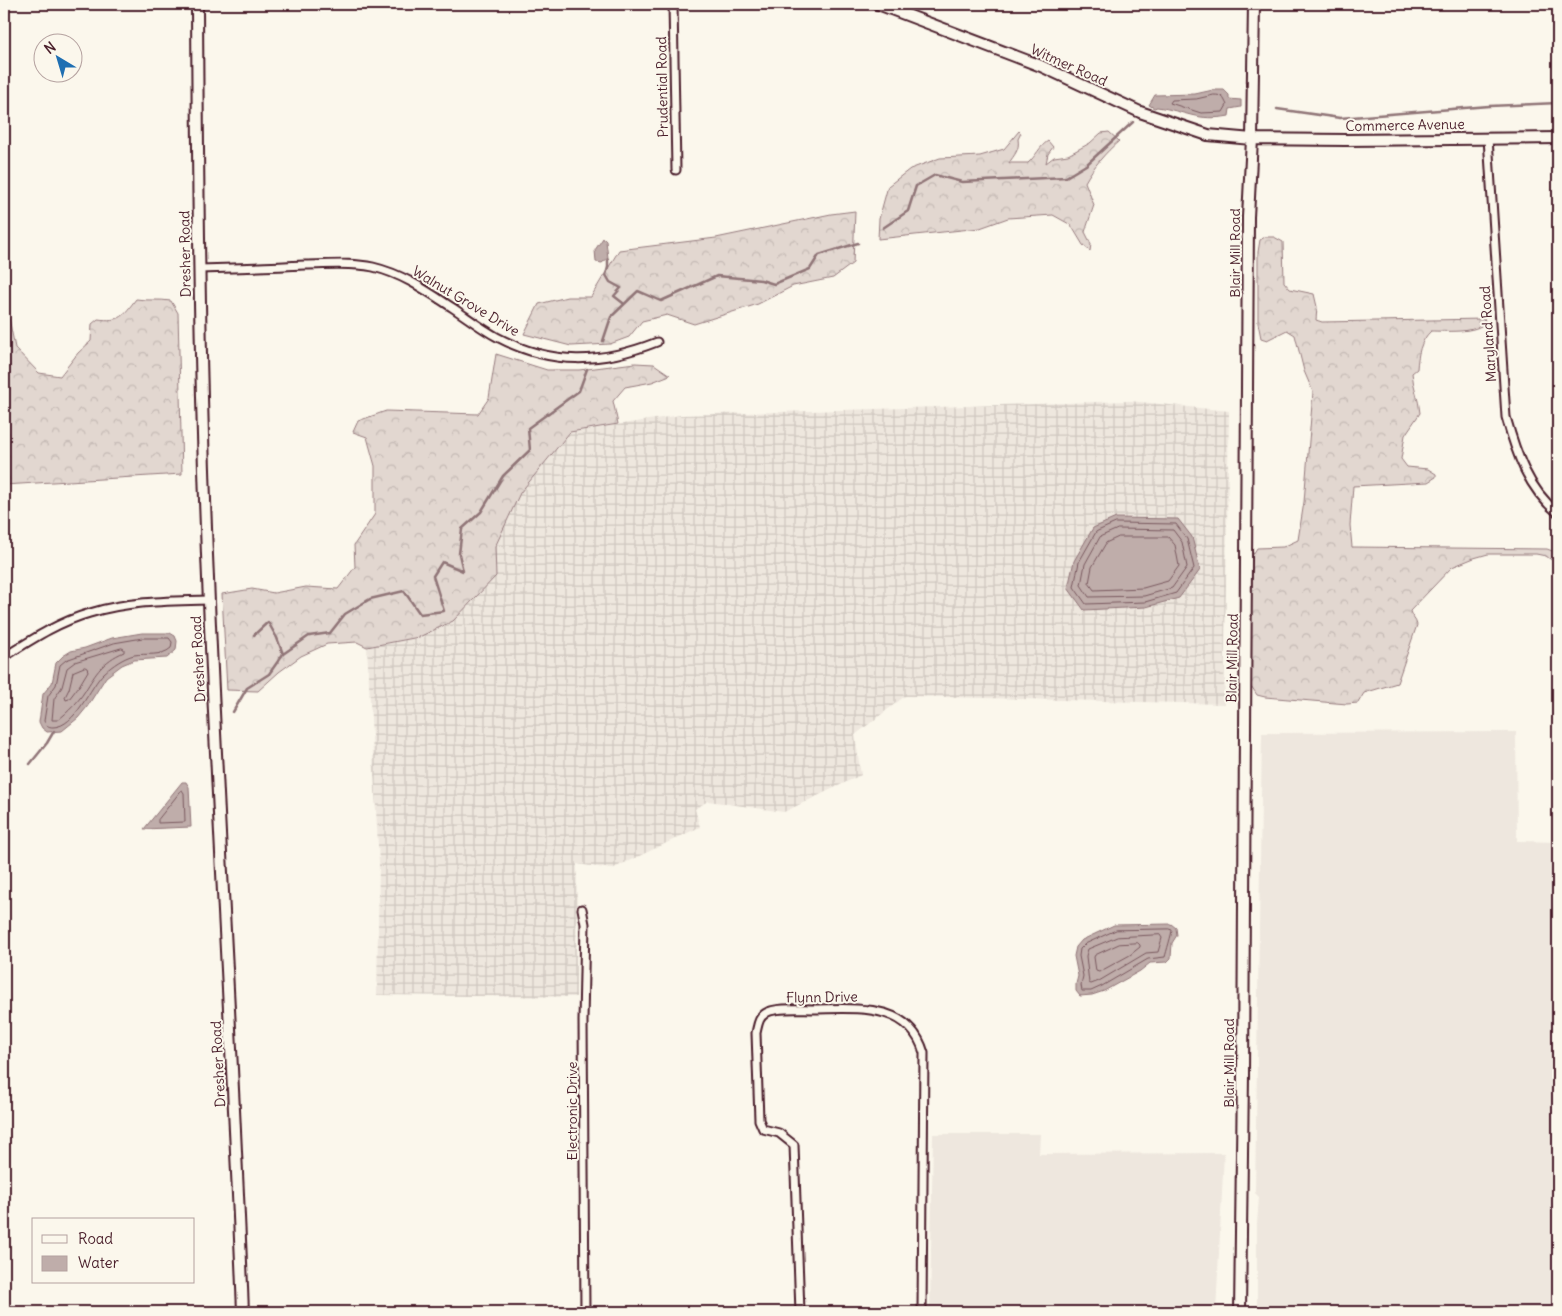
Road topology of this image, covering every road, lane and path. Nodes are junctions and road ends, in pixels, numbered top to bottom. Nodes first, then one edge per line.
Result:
1 (197, 4) edge
2 (673, 4) edge
3 (878, 4) edge
4 (1254, 4) edge
5 (1252, 138) junction
6 (1488, 138) junction
7 (1558, 138) edge
8 (676, 170) dead end
9 (199, 269) junction
10 (658, 342) dead end
11 (1558, 514) edge
12 (209, 600) junction
13 (4, 657) edge
14 (582, 910) dead end
15 (243, 1312) edge
16 (585, 1312) edge
17 (800, 1312) edge
18 (922, 1312) edge
19 (1240, 1312) edge

1 - 9 main road, Dresher Road
2 - 8 street, Prudential Road
3 - 5 main road, Witmer Road
4 - 5 main road, Blair Mill Road
5 - 6 main road, Commerce Avenue
5 - 19 main road, Blair Mill Road
6 - 7 main road, Commerce Avenue
6 - 11 street, Maryland Road
9 - 10 street, Walnut Grove Drive
9 - 12 main road, Dresher Road
12 - 13 street
12 - 15 main road, Dresher Road
14 - 16 street, Electronic Drive
17 - 18 street, Flynn Drive

